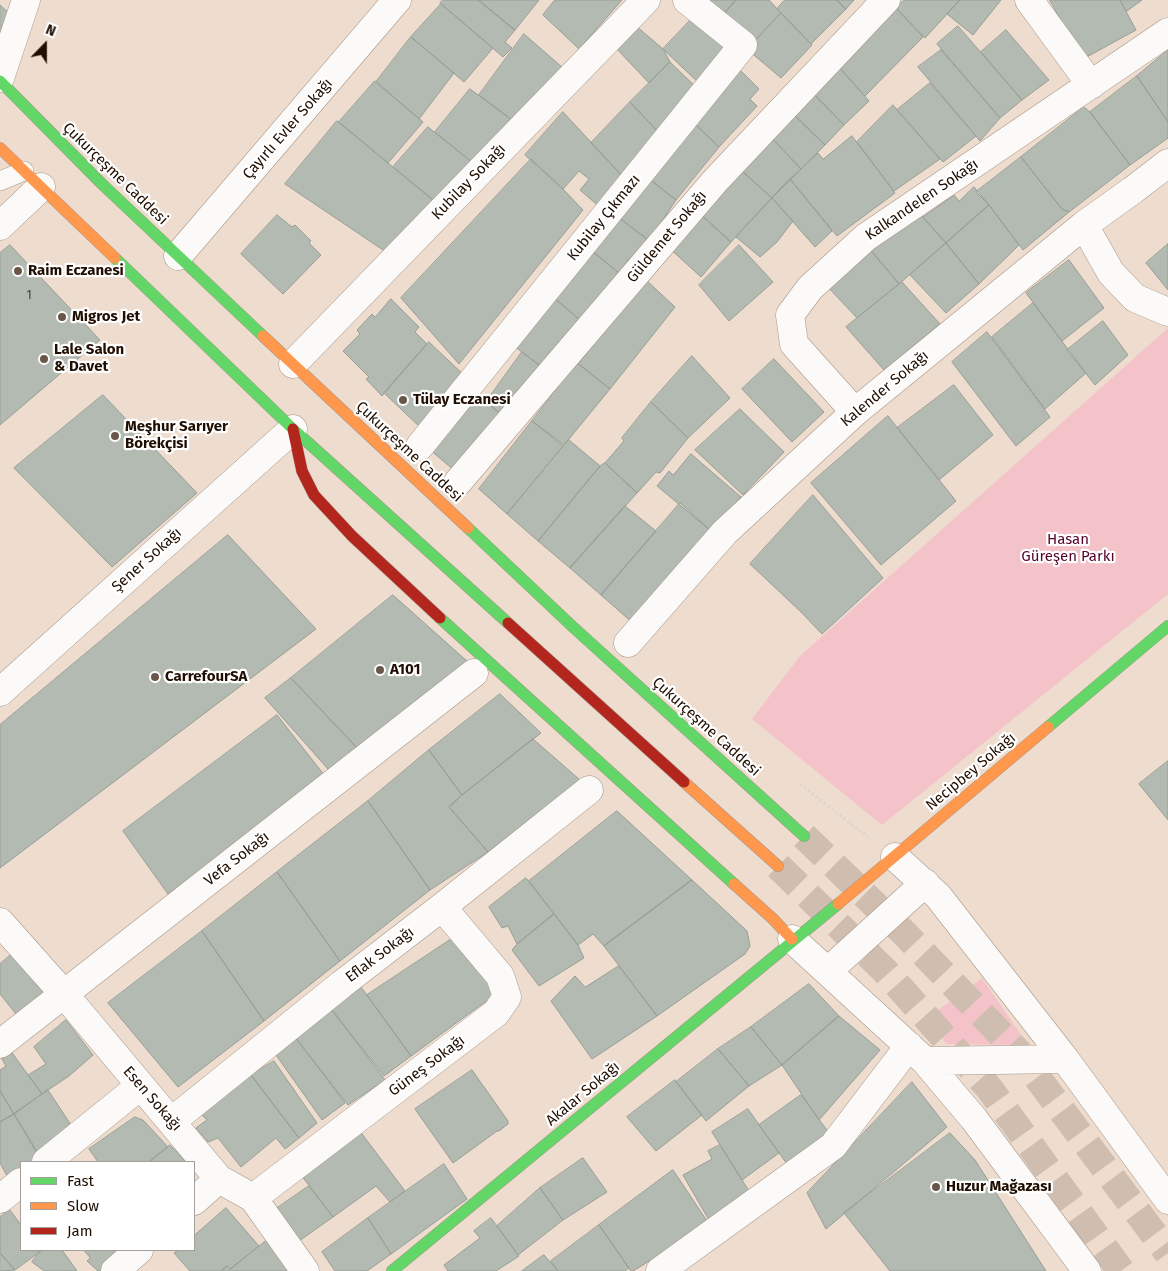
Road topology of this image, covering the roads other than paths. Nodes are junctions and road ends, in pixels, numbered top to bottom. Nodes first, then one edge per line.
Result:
1 (26, 0) edge
2 (396, 0) edge
3 (646, 0) edge
4 (687, 0) edge
5 (886, 0) edge
6 (1028, 0) edge
7 (1168, 32) edge
8 (0, 79) edge
9 (1091, 85) junction
10 (0, 148) edge
11 (1168, 163) edge
12 (32, 179) junction
13 (0, 181) edge
14 (1084, 225) junction
15 (0, 226) edge
16 (178, 256) junction
17 (1168, 312) edge
18 (293, 364) junction
19 (856, 412) junction
20 (293, 429) junction
21 (420, 446) dead end
22 (458, 482) dead end
23 (1168, 626) edge
24 (628, 642) dead end
25 (474, 673) dead end
26 (0, 692) edge
27 (589, 790) dead end
28 (804, 836) tunnel mouth
29 (895, 856) junction
30 (778, 866) tunnel mouth
31 (925, 883) junction
32 (442, 907) junction
33 (0, 922) edge
34 (792, 939) junction
35 (828, 972) junction
36 (64, 994) junction
37 (0, 1044) edge
38 (917, 1053) junction
39 (1065, 1059) junction
40 (140, 1086) junction
41 (172, 1121) junction
42 (47, 1161) edge
43 (219, 1179) junction
44 (20, 1183) edge
45 (253, 1198) junction
46 (0, 1199) edge
47 (195, 1200) edge
48 (1168, 1200) edge
49 (138, 1251) edge
50 (115, 1271) edge
51 (305, 1271) edge
52 (392, 1271) edge
53 (660, 1271) edge
54 (1087, 1271) edge

1 - 8 street
2 - 16 street, Çayırlı Evler Sokağı
3 - 18 street, Kubilay Sokağı
4 - 21 street, Kubilay Çıkmazı
5 - 22 street, Güldemet Sokağı
6 - 9 street
7 - 9 street, Kalkandelen Sokağı
8 - 16 main road, Çukurçeşme Caddesi
9 - 19 street, Kalkandelen Sokağı
10 - 12 main road
11 - 14 street, Kalender Sokağı
12 - 13 lane
12 - 15 street
12 - 20 main road
14 - 17 street
14 - 19 street, Kalender Sokağı
16 - 18 main road, Çukurçeşme Caddesi
18 - 28 main road, Çukurçeşme Caddesi
19 - 24 street, Kalender Sokağı
20 - 26 street, Şener Sokağı
20 - 30 main road
20 - 34 main road
23 - 29 main road, Necipbey Sokağı
25 - 36 street, Vefa Sokağı
27 - 32 street, Eflak Sokağı
29 - 31 street
29 - 34 main road, Necipbey Sokağı
31 - 35 street
31 - 39 street
32 - 41 street, Eflak Sokağı
32 - 45 street, Güneş Sokağı
33 - 36 street, Esen Sokağı
34 - 35 street
34 - 52 main road, Akalar Sokağı
35 - 38 street
36 - 37 street, Vefa Sokağı
36 - 40 street, Esen Sokağı
38 - 39 street
38 - 53 street
38 - 54 street
39 - 48 street
40 - 41 street, Esen Sokağı
40 - 42 street
41 - 43 street, Esen Sokağı
43 - 45 street, Esen Sokağı
43 - 47 street
44 - 46 street
45 - 51 street, Esen Sokağı
49 - 50 street

